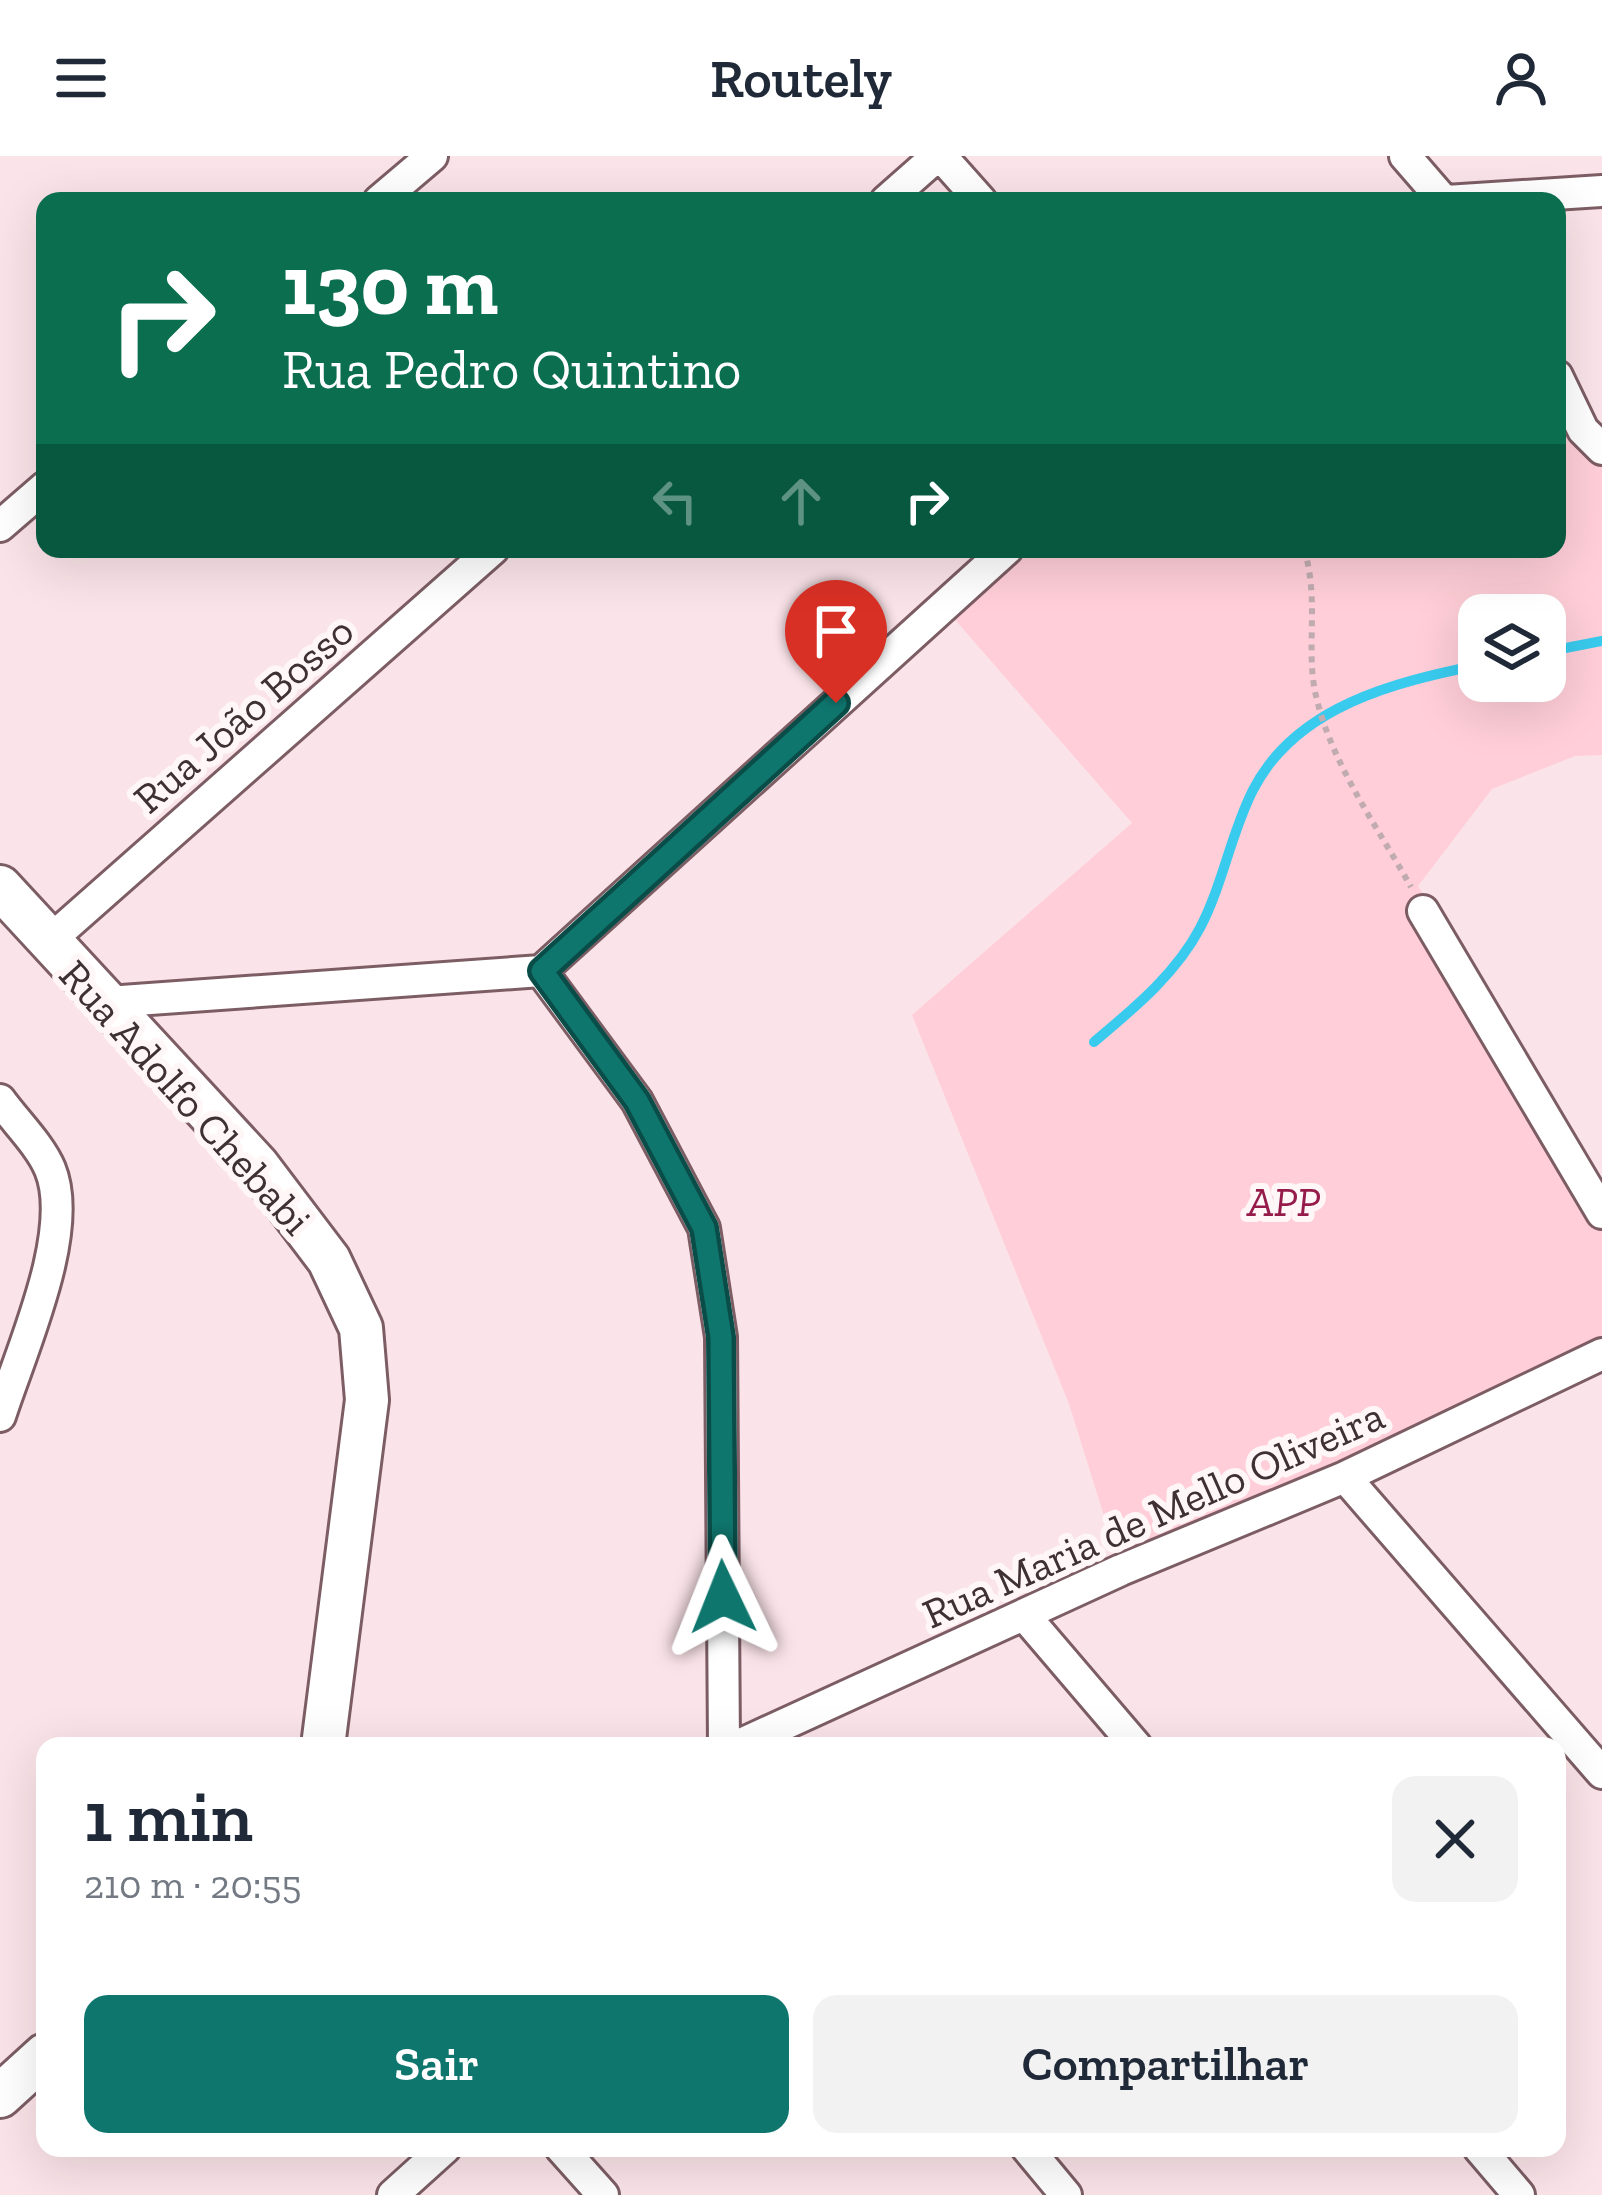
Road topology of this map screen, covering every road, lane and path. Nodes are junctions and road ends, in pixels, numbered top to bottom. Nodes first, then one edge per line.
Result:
1 (431, 156) edge
2 (939, 156) edge
3 (1405, 156) edge
4 (1602, 191) edge
5 (389, 192) edge
6 (897, 192) edge
7 (973, 192) edge
8 (1437, 192) edge
9 (1566, 193) edge
10 (1566, 398) edge
11 (1602, 449) edge
12 (36, 495) edge
13 (0, 526) edge
14 (483, 558) edge
15 (997, 558) edge
16 (1306, 558) edge
17 (0, 887) edge
18 (1424, 911) joint
19 (48, 941) junction
20 (542, 971) junction
21 (108, 1002) junction
22 (0, 1100) edge
23 (1602, 1213) edge
24 (1602, 1354) edge
25 (0, 1416) edge
26 (1345, 1477) junction
27 (1025, 1616) junction
28 (324, 1737) edge
29 (724, 1737) edge
30 (757, 1737) edge
31 (1128, 1737) edge
32 (1602, 1773) edge
33 (36, 2063) edge
34 (0, 2096) edge
35 (435, 2157) edge
36 (569, 2157) edge
37 (1034, 2157) edge
38 (1486, 2157) edge
39 (393, 2195) edge
40 (603, 2195) edge
41 (1066, 2195) edge
42 (1519, 2195) edge

1 - 5 street
2 - 6 street
2 - 7 street
3 - 8 street
4 - 9 street
10 - 11 street
12 - 13 street
14 - 19 street, Rua João Bosso
15 - 20 street
16 - 18 path
17 - 19 street, Rua Adolfo Chebabi
18 - 23 street
19 - 21 street, Rua Adolfo Chebabi
20 - 21 street
20 - 29 street
21 - 28 street, Rua Adolfo Chebabi
22 - 25 street
24 - 26 street, Rua Maria de Mello Oliveira
26 - 27 street, Rua Maria de Mello Oliveira
26 - 32 street
27 - 30 street, Rua Maria de Mello Oliveira
27 - 31 street
33 - 34 street
35 - 39 street
36 - 40 street
37 - 41 street
38 - 42 street

